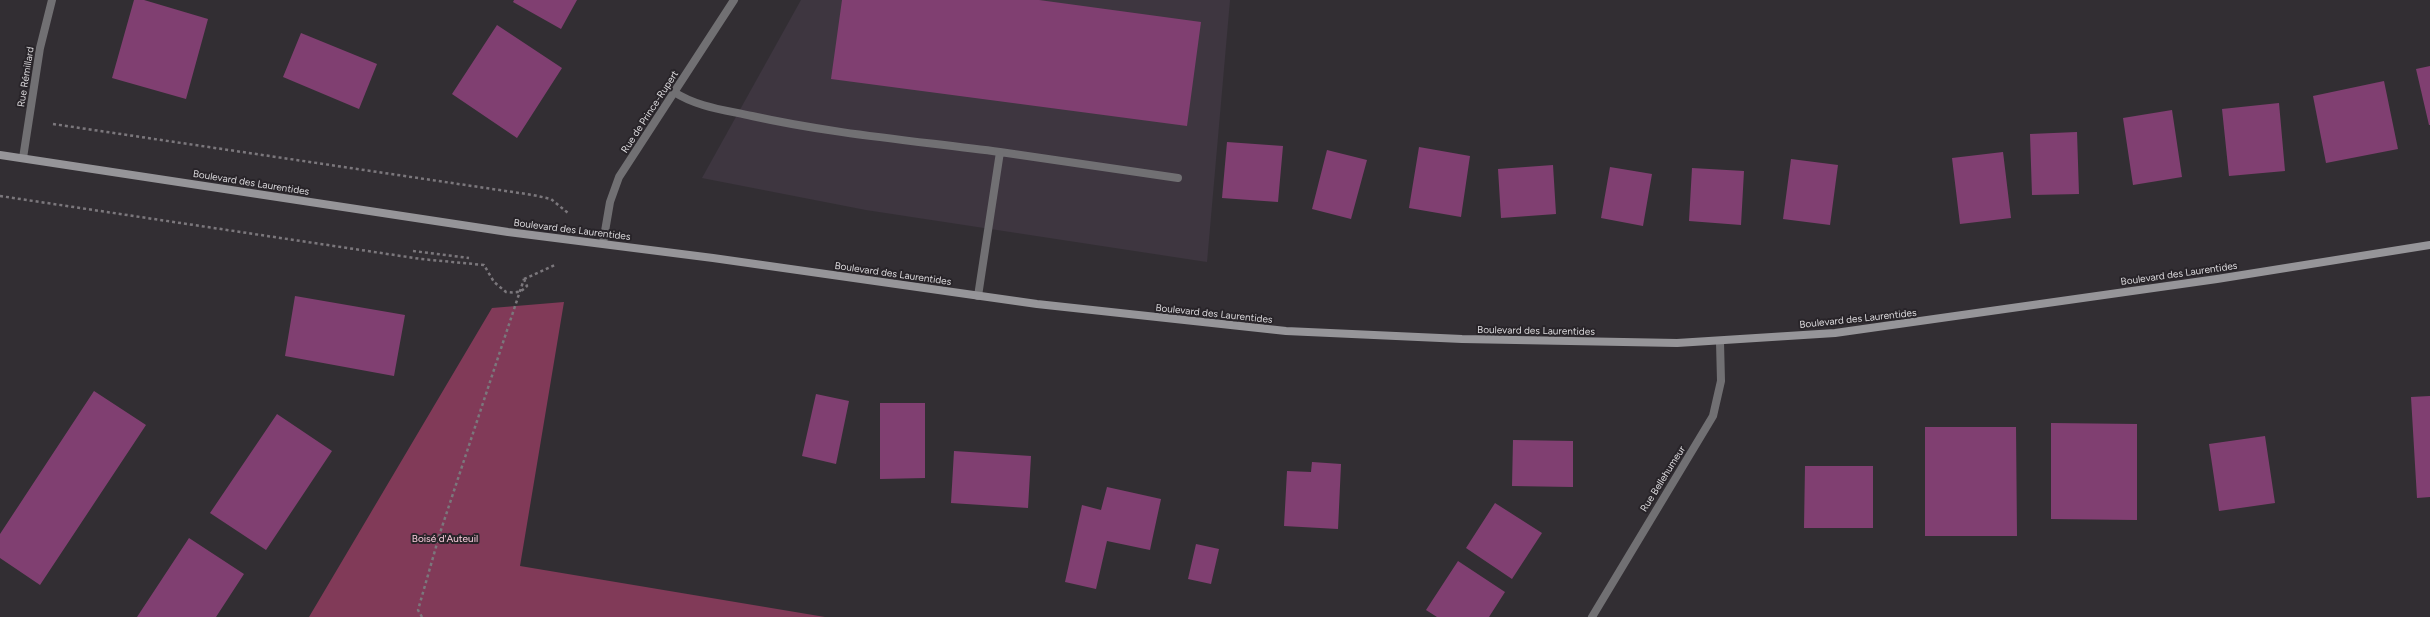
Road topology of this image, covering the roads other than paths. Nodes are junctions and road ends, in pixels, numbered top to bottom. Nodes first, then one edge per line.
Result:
1 (52, 0) edge
2 (734, 0) edge
3 (674, 92) junction
4 (1000, 152) junction
5 (0, 155) edge
6 (23, 158) junction
7 (1178, 178) dead end
8 (603, 243) junction
9 (2430, 245) edge
10 (978, 296) junction
11 (1720, 342) junction
12 (1592, 617) edge

1 - 6 street, Rue Rémillard
2 - 3 street, Rue de Prince-Rupert
3 - 4 street
3 - 8 street, Rue de Prince-Rupert
4 - 7 street
4 - 10 street
5 - 6 street, Boulevard des Laurentides
6 - 8 street, Boulevard des Laurentides
8 - 10 street, Boulevard des Laurentides
9 - 11 street, Boulevard des Laurentides
10 - 11 street, Boulevard des Laurentides
11 - 12 street, Rue Bellehumeur

